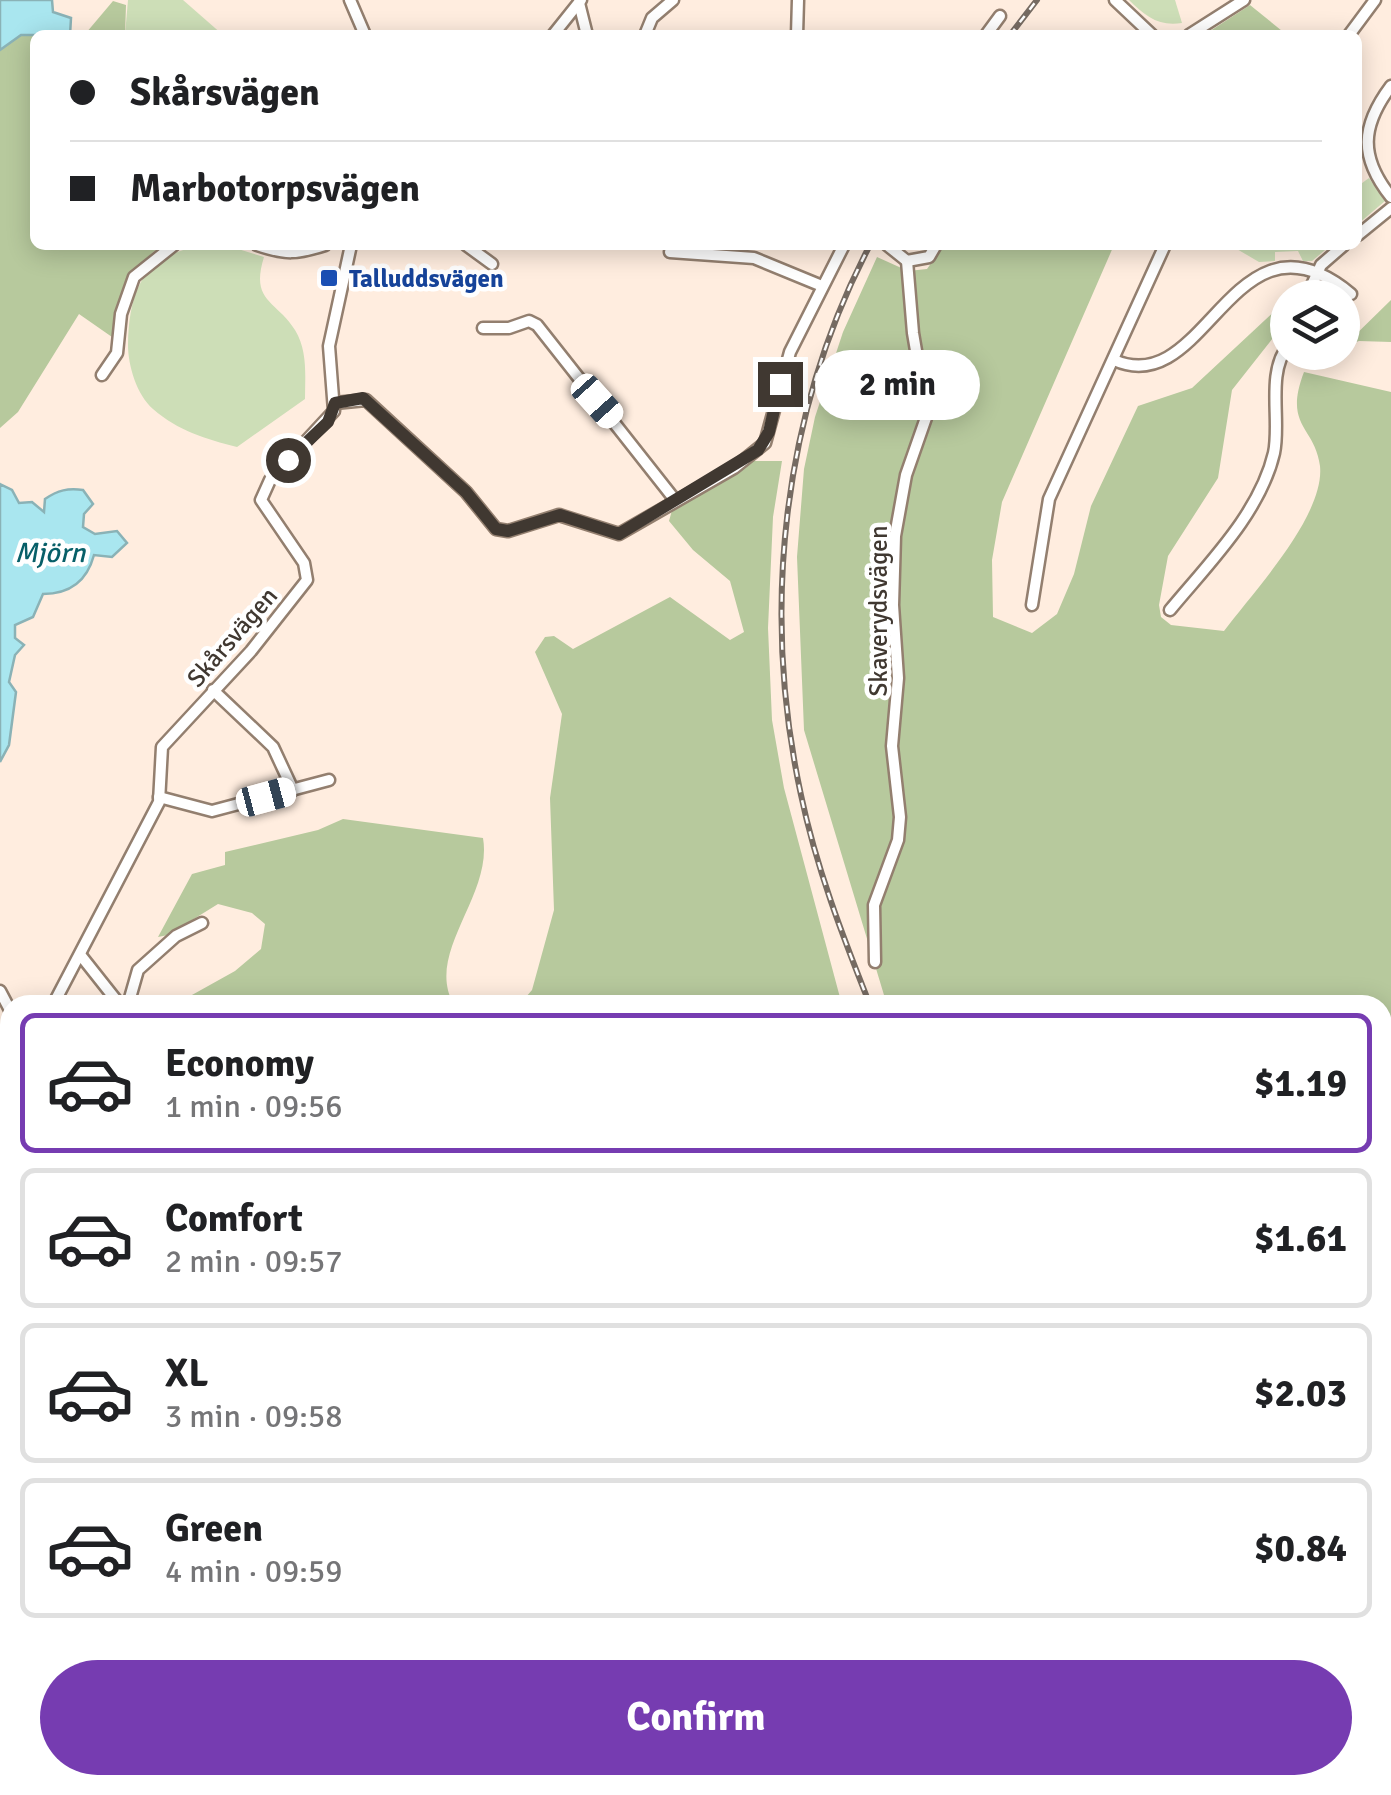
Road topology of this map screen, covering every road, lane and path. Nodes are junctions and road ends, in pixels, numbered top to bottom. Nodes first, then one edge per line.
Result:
1 (350, 0) edge
2 (672, 0) edge
3 (798, 0) edge
4 (1115, 0) edge
5 (1244, 0) edge
6 (1375, 0) edge
7 (580, 2) edge
8 (1000, 16) dead end
9 (363, 30) edge
10 (557, 30) edge
11 (586, 30) edge
12 (647, 30) edge
13 (797, 30) edge
14 (990, 30) edge
15 (1147, 30) edge
16 (1198, 30) edge
17 (1353, 30) edge
18 (1391, 86) edge
19 (1391, 196) edge
20 (1391, 208) edge
21 (1362, 232) edge
22 (168, 250) edge
23 (287, 250) edge
24 (314, 250) edge
25 (350, 250) edge
26 (473, 250) edge
27 (841, 250) edge
28 (893, 250) edge
29 (932, 250) edge
30 (1163, 250) edge
31 (1339, 250) edge
32 (670, 252) dead end
33 (907, 261) junction
34 (492, 264) dead end
35 (1316, 273) junction
36 (1313, 280) edge
37 (1327, 280) edge
38 (822, 286) junction
39 (482, 328) dead end
40 (1114, 360) junction
41 (1279, 370) edge
42 (102, 375) dead end
43 (335, 403) junction
44 (675, 500) junction
45 (1032, 604) dead end
46 (1170, 610) dead end
47 (213, 690) junction
48 (329, 780) dead end
49 (293, 790) junction
50 (160, 798) junction
51 (202, 922) dead end
52 (82, 957) junction
53 (875, 962) dead end
54 (59, 995) edge
55 (112, 995) edge
56 (131, 995) edge

1 - 9 street
2 - 12 street
3 - 13 street
4 - 15 street
5 - 16 street
6 - 17 street
7 - 10 street
7 - 11 street
8 - 14 street
18 - 19 street
20 - 21 street
22 - 42 street
23 - 24 street
25 - 43 street
26 - 34 street
27 - 38 street
28 - 33 street
29 - 33 street
30 - 40 street
31 - 35 street
32 - 38 street
33 - 53 street, Skaverydsvägen
35 - 36 street
35 - 37 street
35 - 40 street
38 - 44 street
39 - 44 street
40 - 45 street
41 - 46 street
43 - 44 street
43 - 47 street, Skårsvägen
47 - 49 street
47 - 50 street, Skårsvägen
48 - 49 street
49 - 50 street
50 - 52 street, Skårsvägen
51 - 56 street
52 - 54 street, Skårsvägen
52 - 55 street

